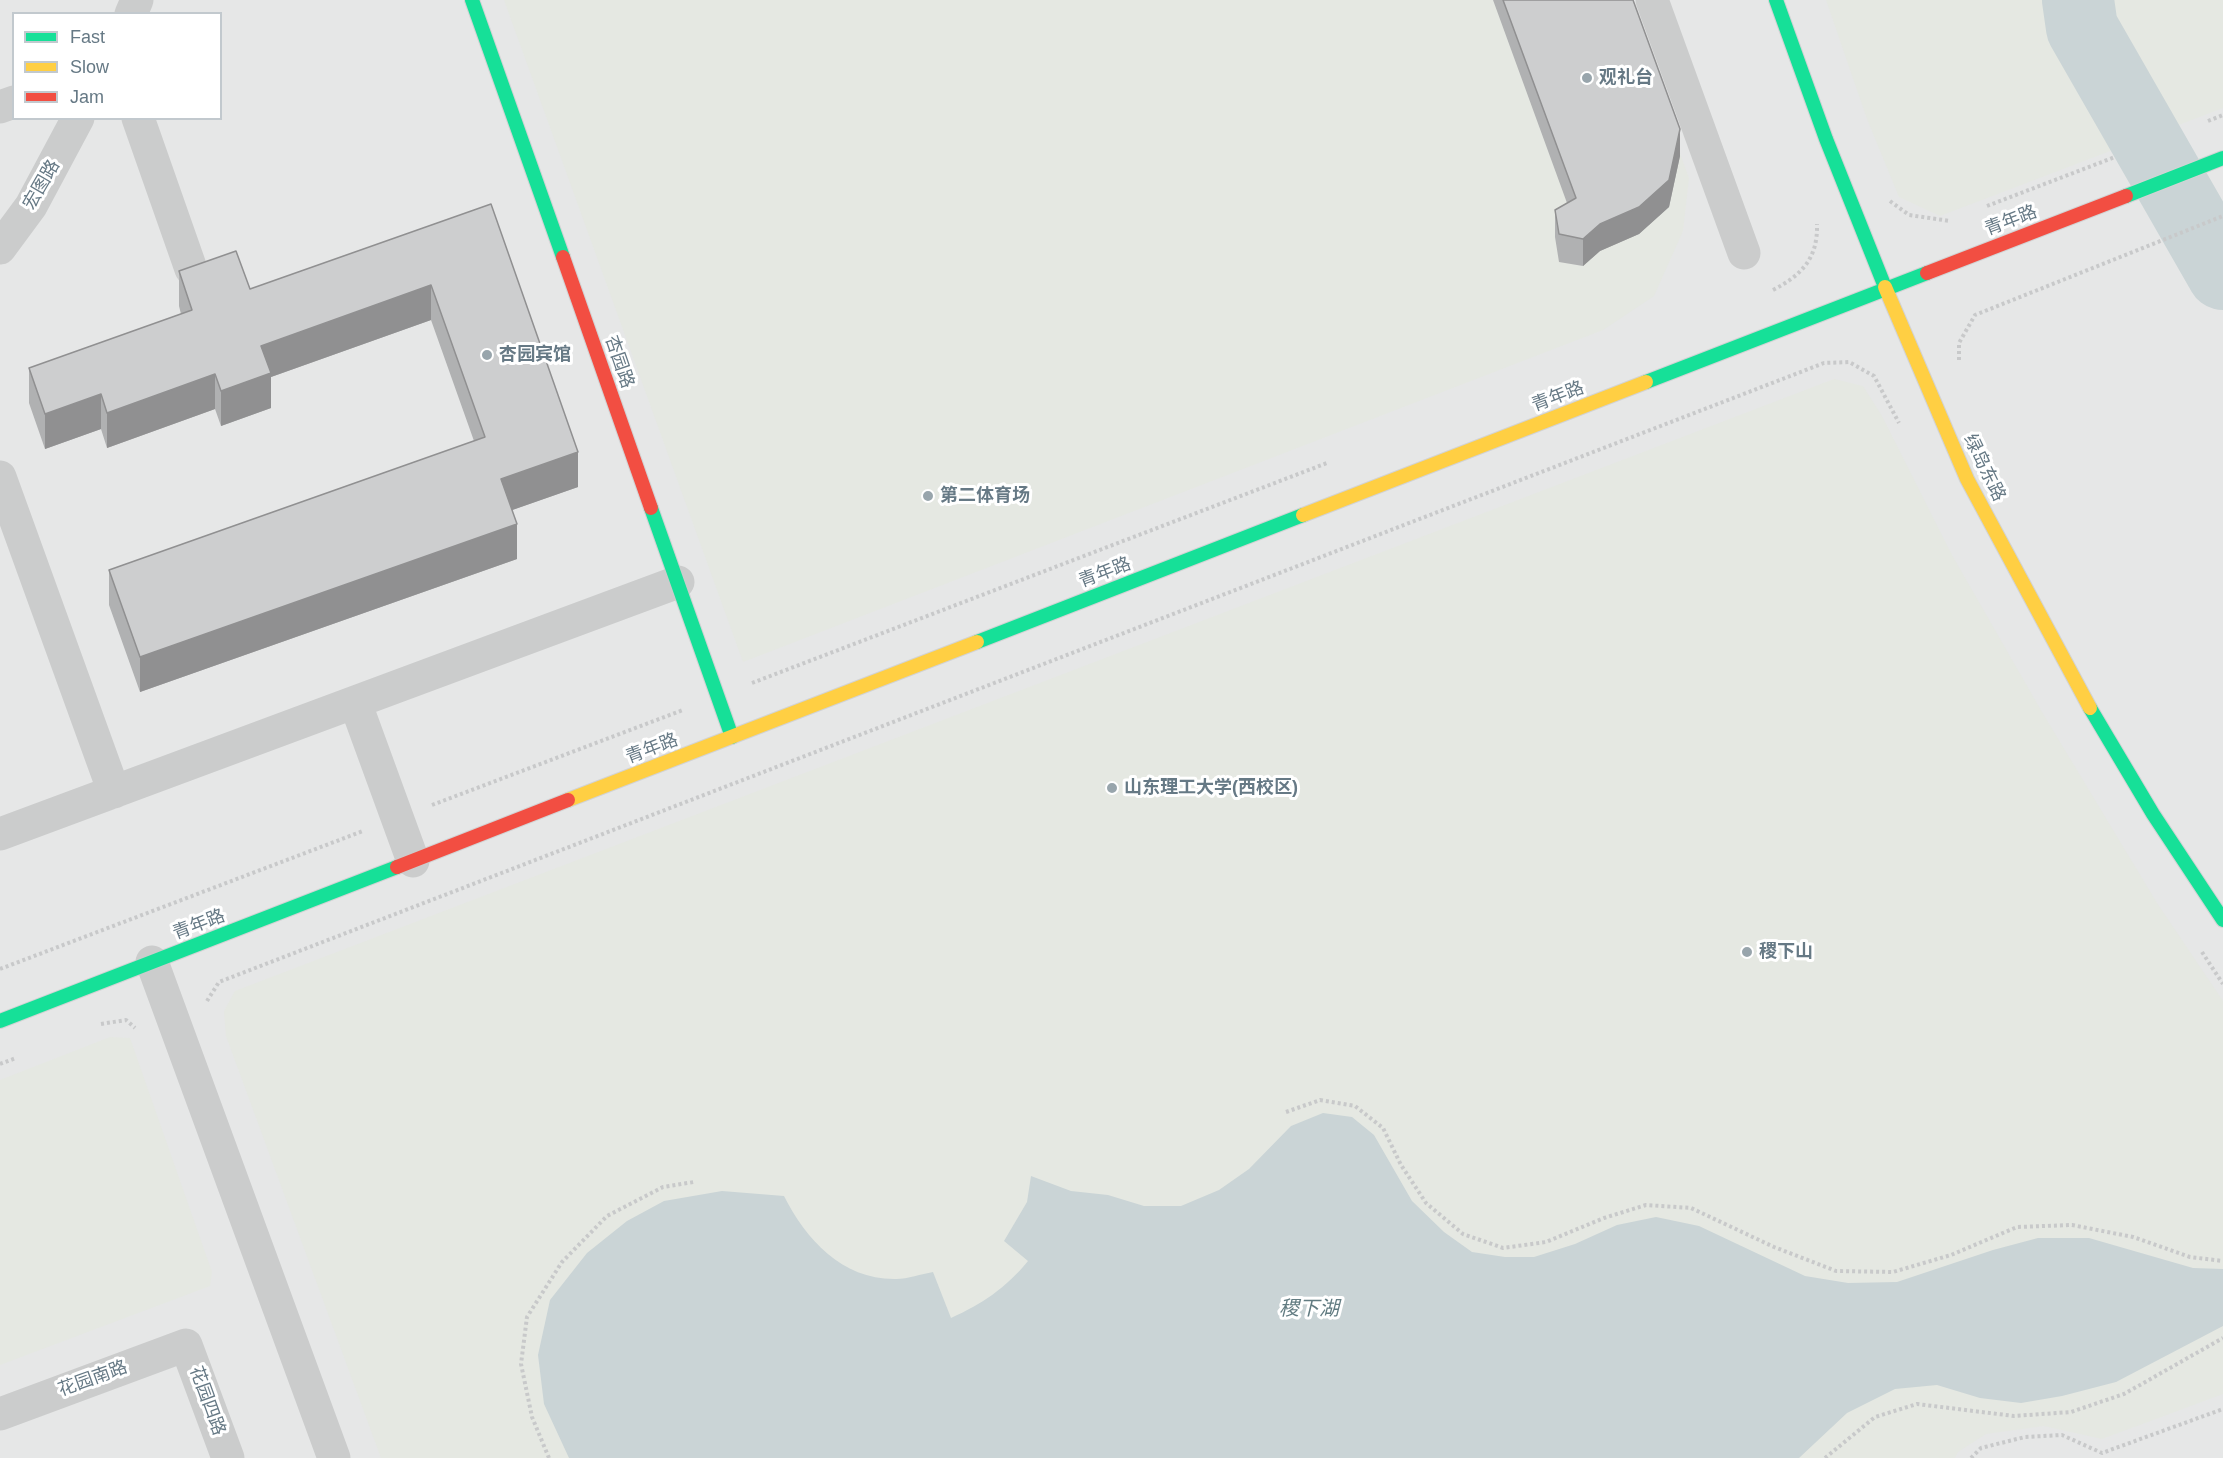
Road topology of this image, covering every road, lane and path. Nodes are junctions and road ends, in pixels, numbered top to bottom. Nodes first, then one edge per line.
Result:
1 (472, 0) edge
2 (1652, 0) edge
3 (1776, 0) edge
4 (77, 120) edge
5 (139, 120) edge
6 (2223, 159) edge
7 (2083, 169) dead end
8 (1887, 198) dead end
9 (1978, 210) dead end
10 (2223, 216) edge
11 (1817, 217) dead end
12 (1957, 218) dead end
13 (0, 248) edge
14 (1744, 253) dead end
15 (191, 269) edge
16 (1885, 289) junction
17 (1768, 292) dead end
18 (1958, 368) dead end
19 (1900, 426) dead end
20 (1336, 459) dead end
21 (0, 477) edge
22 (678, 582) junction
23 (718, 696) junction
24 (355, 702) junction
25 (732, 737) junction
26 (114, 792) junction
27 (397, 818) junction
28 (0, 834) edge
29 (412, 861) junction
30 (2223, 920) edge
31 (2198, 946) dead end
32 (152, 962) junction
33 (0, 969) edge
34 (2223, 984) edge
35 (208, 1011) dead end
36 (0, 1021) edge
37 (91, 1028) dead end
38 (138, 1031) dead end
39 (20, 1056) dead end
40 (0, 1064) edge
41 (1286, 1112) dead end
42 (694, 1182) dead end
43 (2223, 1261) edge
44 (2223, 1338) edge
45 (186, 1345) joint
46 (2223, 1409) edge
47 (0, 1414) edge
48 (228, 1458) edge
49 (334, 1458) edge
50 (549, 1458) edge
51 (1825, 1458) edge
52 (1971, 1458) edge

1 - 22 street, 杏园路
2 - 14 street
3 - 16 street, 绿岛东路
4 - 13 street, 宏图路
5 - 15 street
6 - 16 street, 青年路
7 - 9 path
8 - 12 path
10 - 18 path
11 - 17 path
16 - 25 street, 青年路
16 - 30 street, 绿岛东路
19 - 35 path
20 - 23 path
21 - 26 street
22 - 23 street, 杏园路
22 - 24 street
23 - 25 street, 杏园路
23 - 27 path
24 - 26 street
24 - 27 street
25 - 29 street, 青年路
26 - 28 street
27 - 29 street
27 - 33 path
29 - 32 street, 青年路
31 - 34 path
32 - 36 street, 青年路
32 - 49 street
37 - 38 path
39 - 40 path
41 - 43 path
42 - 50 path
44 - 51 path
45 - 47 street, 花园南路
45 - 48 street, 花园四路
46 - 52 path

